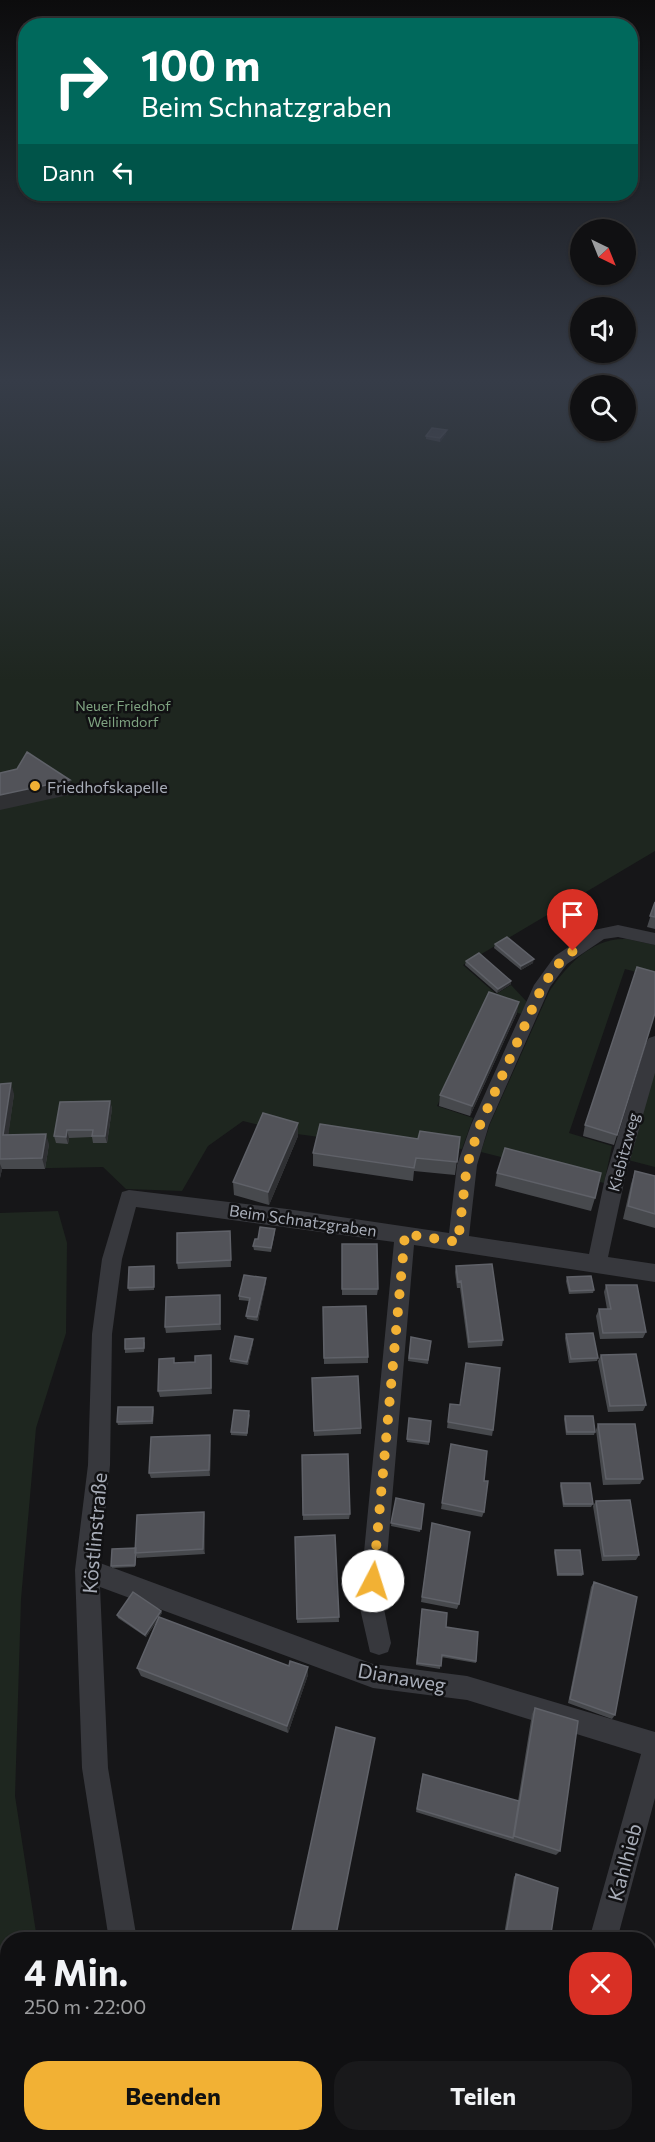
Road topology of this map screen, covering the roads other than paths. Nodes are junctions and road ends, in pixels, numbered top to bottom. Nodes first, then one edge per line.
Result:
1 (655, 939) edge
2 (655, 1043) edge
3 (129, 1198) joint
4 (405, 1234) junction
5 (458, 1242) junction
6 (597, 1263) junction
7 (655, 1273) edge
8 (87, 1570) junction
9 (378, 1643) dead end
10 (655, 1745) edge
11 (655, 1750) edge
12 (122, 1932) edge
13 (605, 1932) edge

1 - 5 street
2 - 6 street, Kiebitzweg
3 - 4 street, Beim Schnatzgraben
3 - 8 street, Köstlinstraße
4 - 5 street, Beim Schnatzgraben
4 - 9 street
5 - 6 street, Beim Schnatzgraben
6 - 7 street, Beim Schnatzgraben
8 - 10 street, Dianaweg
8 - 12 street, Köstlinstraße
11 - 13 street, Kahlhieb

